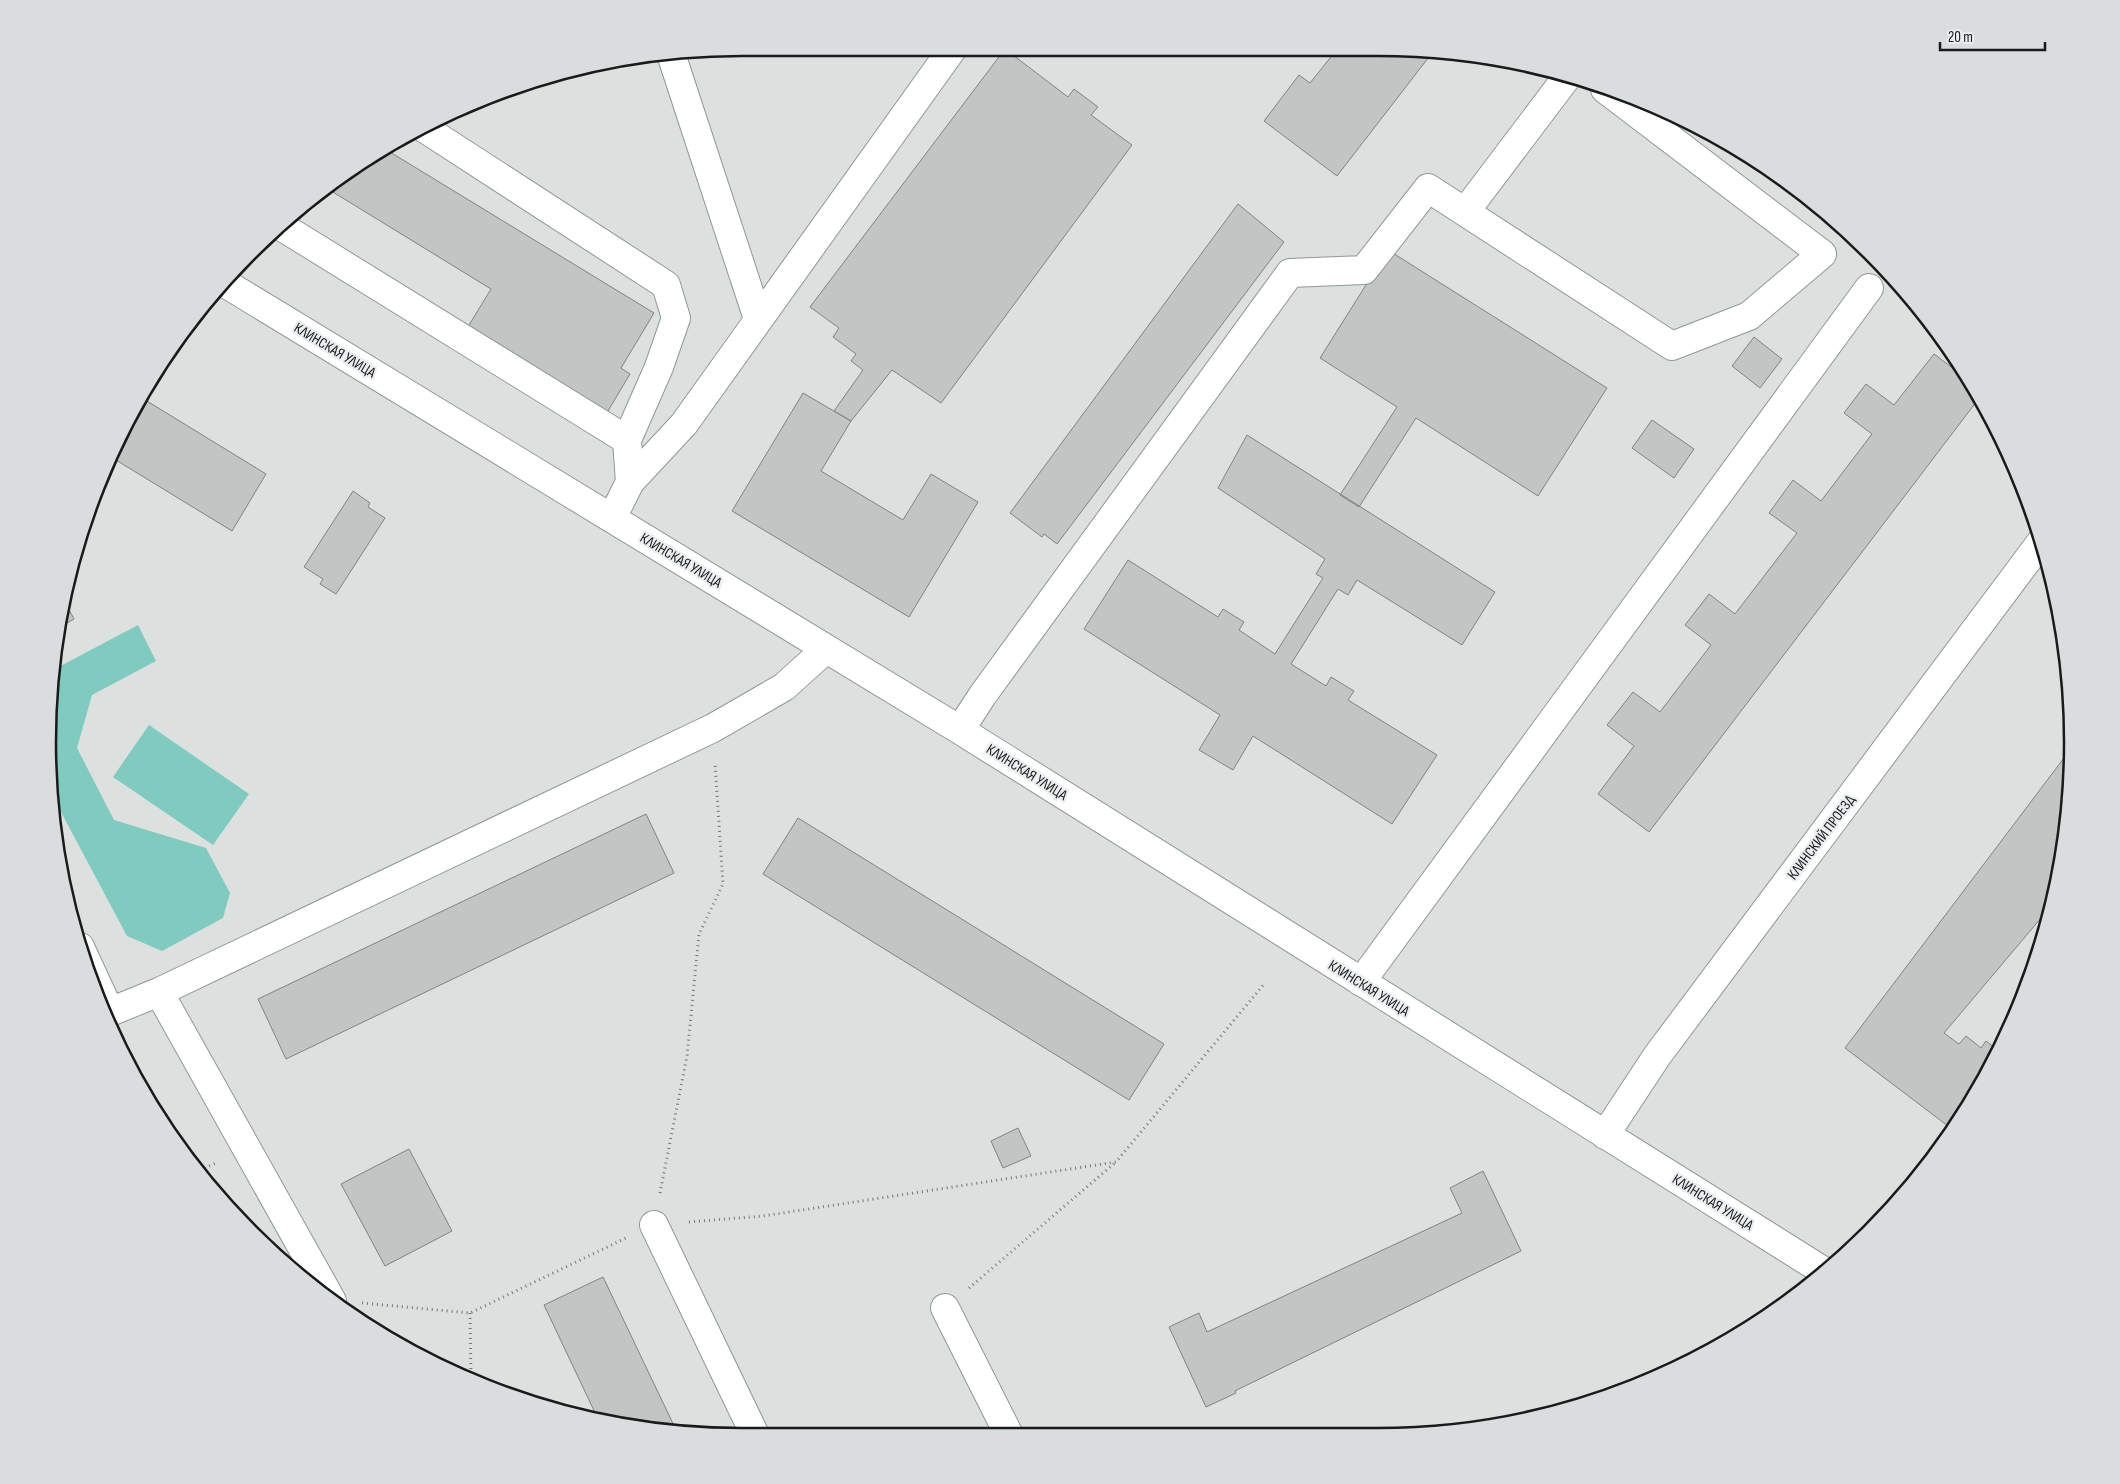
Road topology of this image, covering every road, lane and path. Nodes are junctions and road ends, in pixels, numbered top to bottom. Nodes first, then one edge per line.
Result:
1 (947, 56) edge
2 (673, 60) edge
3 (1563, 82) edge
4 (1621, 101) edge
5 (430, 132) edge
6 (1465, 212) junction
7 (286, 229) edge
8 (230, 286) edge
9 (1869, 288) dead end
10 (758, 319) junction
11 (627, 440) junction
12 (630, 482) junction
13 (612, 518) junction
14 (2035, 550) edge
15 (826, 649) junction
16 (713, 728) junction
17 (960, 730) junction
18 (1361, 982) junction
19 (1265, 983) dead end
20 (159, 992) junction
21 (112, 1012) edge
22 (1605, 1135) junction
23 (1116, 1162) junction
24 (654, 1225) junction
25 (1818, 1268) edge
26 (323, 1285) edge
27 (346, 1301) edge
28 (945, 1308) joint
29 (470, 1313) junction
30 (470, 1371) edge
31 (752, 1428) edge
32 (1005, 1428) edge

1 - 10 street
2 - 10 street
3 - 6 street
4 - 6 street
5 - 11 street
6 - 17 street
7 - 11 street
8 - 13 street, КЛИНСКАЯ УЛИЦА
9 - 18 street
10 - 12 street
11 - 12 street
12 - 13 street
13 - 15 street, КЛИНСКАЯ УЛИЦА
14 - 22 street, КЛИНСКИЙ ПРОЕЗД
15 - 16 street
15 - 17 street, КЛИНСКАЯ УЛИЦА
16 - 20 street
16 - 24 path
17 - 18 street, КЛИНСКАЯ УЛИЦА
18 - 22 street, КЛИНСКАЯ УЛИЦА
19 - 23 path
20 - 21 street
20 - 26 street
22 - 25 street, КЛИНСКАЯ УЛИЦА
23 - 24 path
23 - 28 path
24 - 29 path
24 - 31 street
27 - 29 path
28 - 32 street
29 - 30 path

